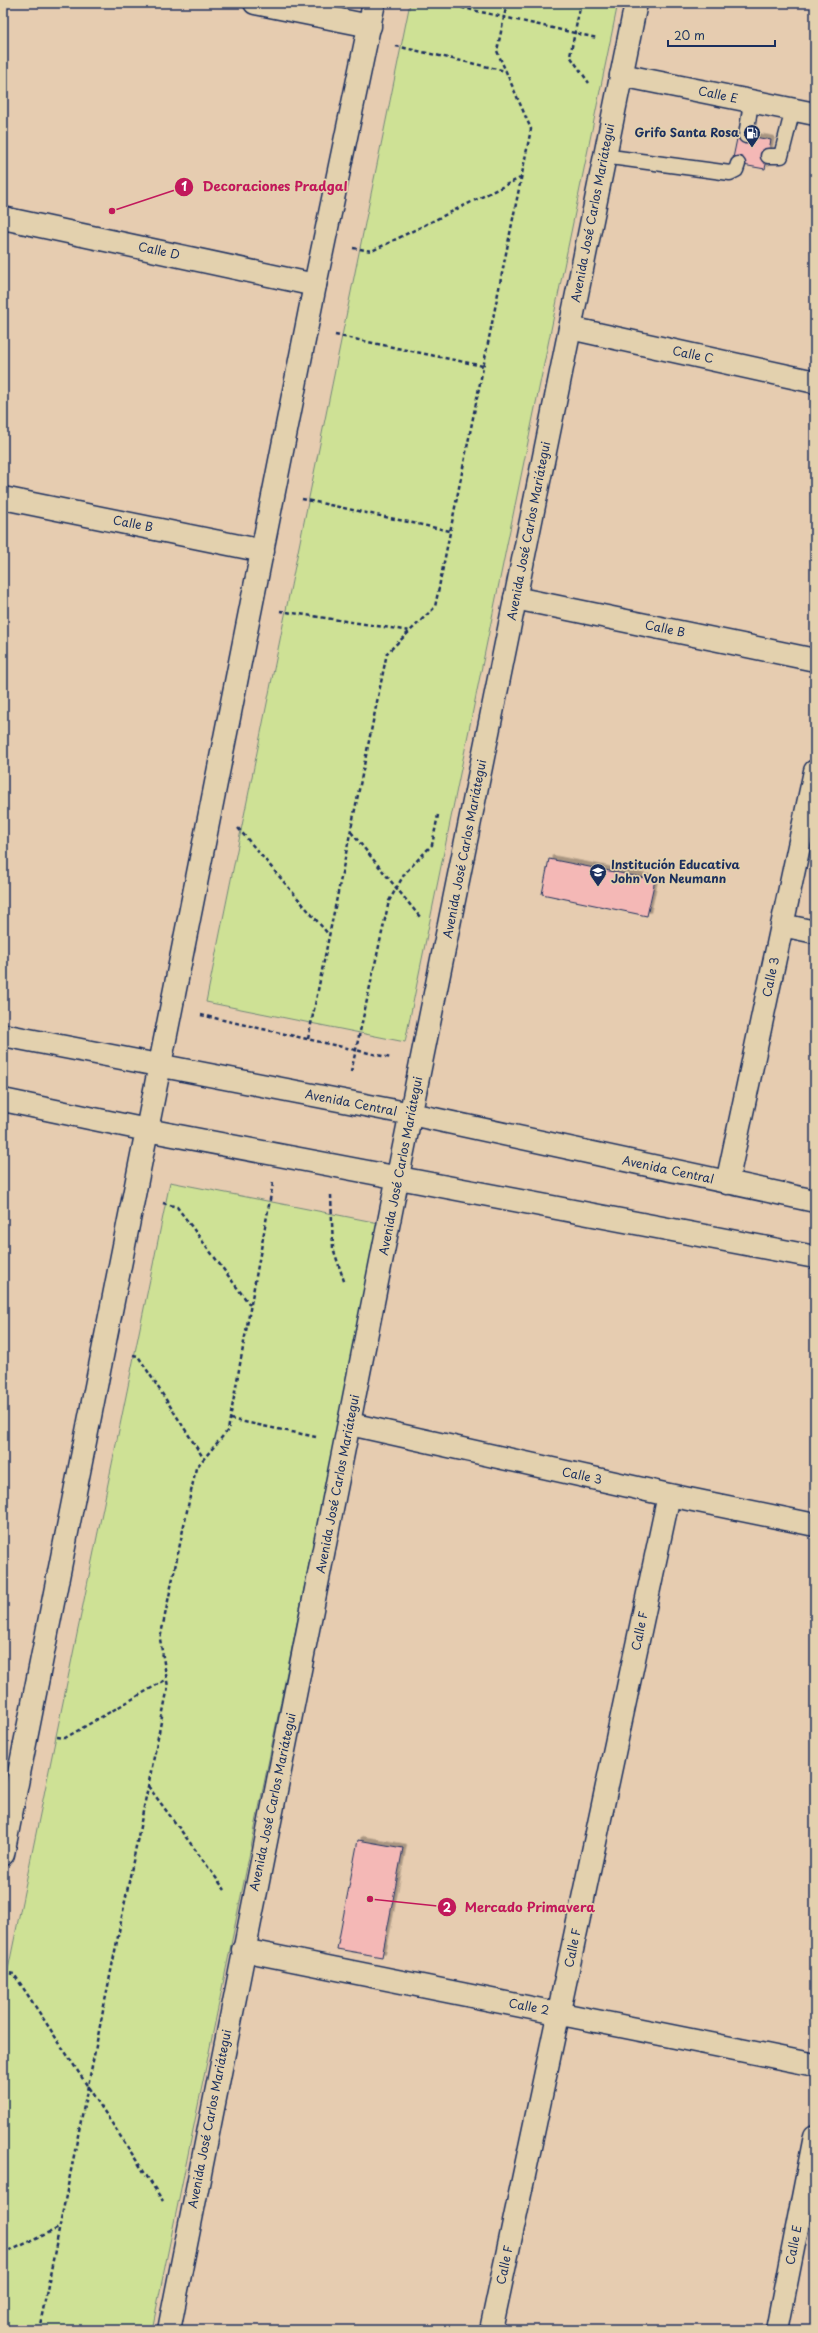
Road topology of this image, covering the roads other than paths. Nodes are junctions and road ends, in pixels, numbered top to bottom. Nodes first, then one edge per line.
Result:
1 (255, 3) edge
2 (374, 3) edge
3 (636, 3) edge
4 (368, 32) junction
5 (621, 75) junction
6 (752, 102) junction
7 (793, 109) junction
8 (815, 114) edge
9 (746, 136) dead end
10 (604, 156) junction
11 (768, 156) dead end
12 (738, 164) dead end
13 (3, 218) edge
14 (315, 285) junction
15 (570, 328) junction
16 (815, 382) edge
17 (3, 498) edge
18 (263, 551) junction
19 (515, 598) junction
20 (815, 660) edge
21 (815, 771) edge
22 (782, 925) junction
23 (815, 932) edge
24 (3, 1035) edge
25 (159, 1067) junction
26 (3, 1100) edge
27 (411, 1114) junction
28 (147, 1130) junction
29 (398, 1176) junction
30 (727, 1183) junction
31 (815, 1201) edge
32 (815, 1257) edge
33 (348, 1434) junction
34 (669, 1495) junction
35 (815, 1525) edge
36 (3, 1854) edge
37 (243, 1950) junction
38 (559, 2013) junction
39 (815, 2065) edge
40 (815, 2136) edge
41 (169, 2330) edge
42 (491, 2330) edge
43 (777, 2330) edge

1 - 4 street
2 - 4 street
3 - 5 street, Avenida José Carlos Mariátegui
4 - 14 street
5 - 6 street, Calle E
5 - 10 street, Avenida José Carlos Mariátegui
6 - 7 street, Calle E
6 - 9 lane
7 - 8 street, Calle E
7 - 11 lane
10 - 12 lane
10 - 15 street, Avenida José Carlos Mariátegui
13 - 14 street, Calle D
14 - 18 street
15 - 16 street, Calle C
15 - 19 street, Avenida José Carlos Mariátegui
17 - 18 street, Calle B
18 - 25 street
19 - 20 street, Calle B
19 - 27 street, Avenida José Carlos Mariátegui
21 - 22 street, Calle 3
22 - 23 street
22 - 30 street, Calle 3
24 - 25 street, Avenida Central
25 - 27 street, Avenida Central
25 - 28 street
26 - 28 street
27 - 29 street, Avenida José Carlos Mariátegui
27 - 30 street, Avenida Central
28 - 29 street
28 - 36 street
29 - 32 street
29 - 33 street, Avenida José Carlos Mariátegui
30 - 31 street, Avenida Central
33 - 34 street, Calle 3
33 - 37 street, Avenida José Carlos Mariátegui
34 - 35 street, Calle 3
34 - 38 street, Calle F
37 - 38 street, Calle 2
37 - 41 street, Avenida José Carlos Mariátegui
38 - 39 street, Calle 2
38 - 42 street, Calle F
40 - 43 street, Calle E

